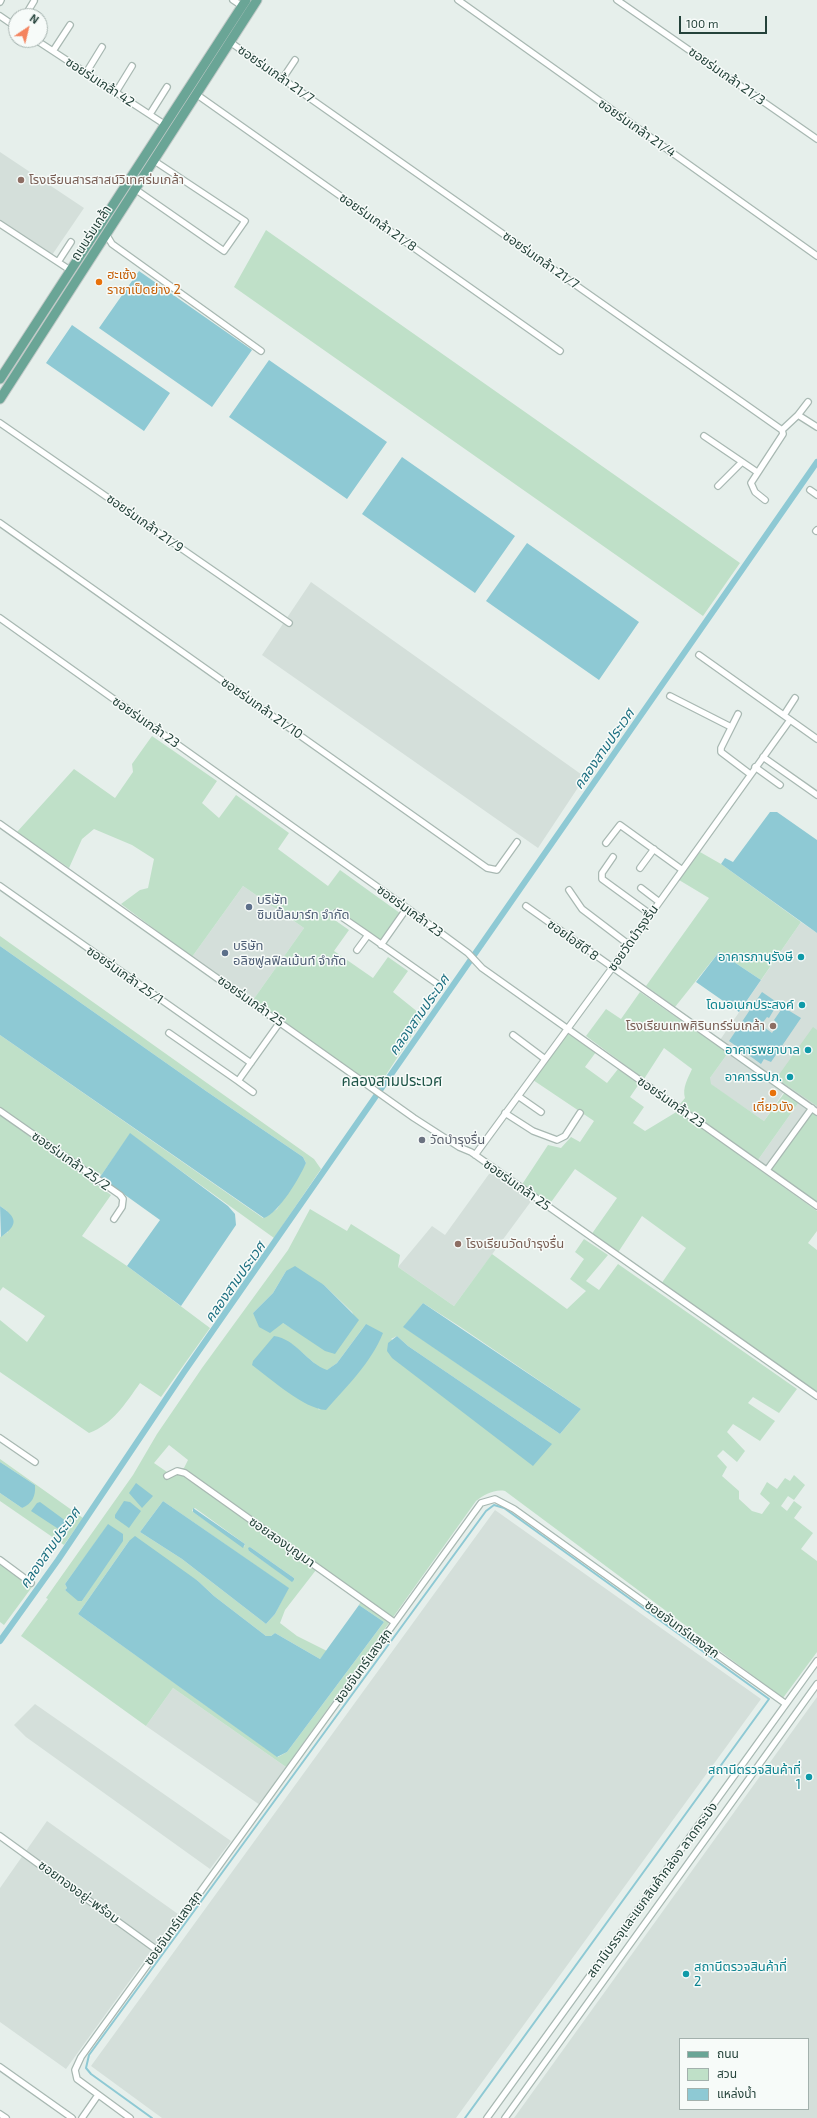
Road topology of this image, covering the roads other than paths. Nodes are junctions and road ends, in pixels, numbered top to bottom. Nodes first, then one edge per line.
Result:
1 (233, 0) edge
2 (257, 0) edge
3 (458, 0) edge
4 (617, 0) edge
5 (34, 1) dead end
6 (244, 3) edge
7 (30, 8) edge
8 (70, 25) dead end
9 (230, 42) junction
10 (102, 47) dead end
11 (48, 48) edge
12 (53, 51) junction
13 (295, 60) dead end
14 (132, 66) dead end
15 (86, 73) junction
16 (283, 78) junction
17 (167, 87) dead end
18 (116, 92) junction
19 (196, 94) junction
20 (150, 114) junction
21 (164, 124) junction
22 (817, 139) edge
23 (153, 160) junction
24 (135, 189) junction
25 (0, 224) edge
26 (106, 234) junction
27 (71, 242) dead end
28 (817, 256) edge
29 (58, 262) junction
30 (70, 270) junction
31 (262, 351) dead end
32 (560, 351) dead end
33 (0, 379) edge
34 (0, 399) edge
35 (808, 402) dead end
36 (798, 415) junction
37 (0, 423) edge
38 (817, 427) edge
39 (782, 430) junction
40 (704, 436) dead end
41 (742, 462) junction
42 (757, 472) junction
43 (718, 486) dead end
44 (810, 490) dead end
45 (817, 495) edge
46 (765, 500) dead end
47 (0, 523) edge
48 (0, 618) edge
49 (289, 623) dead end
50 (698, 655) dead end
51 (670, 696) dead end
52 (795, 698) dead end
53 (738, 714) dead end
54 (784, 715) junction
55 (790, 720) junction
56 (731, 727) junction
57 (817, 739) edge
58 (763, 757) junction
59 (755, 767) junction
60 (750, 774) junction
61 (780, 785) dead end
62 (817, 795) edge
63 (0, 824) edge
64 (517, 842) dead end
65 (606, 843) dead end
66 (654, 849) junction
67 (613, 857) dead end
68 (640, 868) dead end
69 (681, 869) junction
70 (0, 886) edge
71 (641, 888) dead end
72 (569, 890) dead end
73 (658, 901) junction
74 (526, 906) dead end
75 (407, 908) junction
76 (336, 913) dead end
77 (650, 914) junction
78 (368, 935) junction
79 (381, 944) junction
80 (628, 944) junction
81 (357, 950) dead end
82 (612, 968) junction
83 (436, 983) dead end
84 (280, 1022) junction
85 (568, 1028) junction
86 (168, 1033) dead end
87 (513, 1034) dead end
88 (545, 1059) junction
89 (251, 1063) junction
90 (238, 1081) junction
91 (253, 1092) dead end
92 (518, 1096) junction
93 (812, 1108) junction
94 (0, 1111) edge
95 (541, 1112) dead end
96 (817, 1112) edge
97 (505, 1113) junction
98 (580, 1113) dead end
99 (474, 1155) junction
100 (767, 1170) junction
101 (817, 1206) edge
102 (114, 1219) dead end
103 (817, 1396) edge
104 (0, 1438) edge
105 (34, 1462) dead end
106 (167, 1476) dead end
107 (0, 1560) edge
108 (31, 1583) dead end
109 (394, 1622) junction
110 (817, 1661) edge
111 (817, 1684) edge
112 (786, 1704) junction
113 (0, 1836) edge
114 (157, 1950) junction
115 (0, 2067) edge
116 (98, 2095) junction
117 (0, 2114) edge
118 (6, 2118) edge
119 (72, 2118) edge
120 (82, 2118) edge
121 (130, 2118) edge
122 (487, 2118) edge
123 (505, 2118) edge

1 - 6 street
2 - 9 main road, ถนนร่มเกล้า
3 - 28 street, ซอยร่มเกล้า 21/4
4 - 22 street, ซอยร่มเกล้า 21/3
5 - 7 street
6 - 21 main road, ถนนร่มเกล้า
8 - 12 street
9 - 16 street, ซอยร่มเกล้า 21/7
9 - 19 main road, ถนนร่มเกล้า
10 - 15 street
11 - 12 street, ซอยร่มเกล้า 42
12 - 15 street, ซอยร่มเกล้า 42
13 - 16 street
14 - 18 street
15 - 18 street, ซอยร่มเกล้า 42
16 - 39 street, ซอยร่มเกล้า 21/7
17 - 20 street
18 - 20 street, ซอยร่มเกล้า 42
19 - 23 main road, ถนนร่มเกล้า
19 - 32 street, ซอยร่มเกล้า 21/8
20 - 21 street, ซอยร่มเกล้า 42
21 - 30 main road, ถนนร่มเกล้า
23 - 24 main road, ถนนร่มเกล้า
23 - 24 street
24 - 26 main road, ถนนร่มเกล้า
25 - 29 street
26 - 31 street
26 - 34 main road, ถนนร่มเกล้า
27 - 29 street
29 - 30 street
30 - 33 main road, ถนนร่มเกล้า
35 - 36 street
36 - 38 street
36 - 39 street
37 - 49 street, ซอยร่มเกล้า 21/9
39 - 42 street
40 - 41 street
41 - 42 street
41 - 43 street
42 - 46 street
44 - 45 street
47 - 64 street, ซอยร่มเกล้า 21/10
48 - 75 street, ซอยร่มเกล้า 23
50 - 54 street
51 - 56 street
52 - 54 street
53 - 56 street
54 - 55 street
55 - 57 street
55 - 58 street, ซอยวัดบำรุงรื่น
56 - 60 street
58 - 59 street, ซอยวัดบำรุงรื่น
58 - 62 street
59 - 60 street, ซอยวัดบำรุงรื่น
59 - 61 street
60 - 69 street, ซอยวัดบำรุงรื่น
63 - 84 street, ซอยร่มเกล้า 25
65 - 66 street
66 - 68 street
66 - 69 street
67 - 77 street
69 - 73 street, ซอยวัดบำรุงรื่น
70 - 89 street, ซอยร่มเกล้า 25/1
71 - 73 street
72 - 80 street
73 - 77 street, ซอยวัดบำรุงรื่น
74 - 82 street, ซอยไอซีดี 8
75 - 79 street
75 - 85 street, ซอยร่มเกล้า 23
76 - 78 street
77 - 80 street, ซอยวัดบำรุงรื่น
78 - 79 street
78 - 81 street
79 - 83 street
80 - 82 street, ซอยวัดบำรุงรื่น
82 - 85 street, ซอยวัดบำรุงรื่น
82 - 93 street, ซอยไอซีดี 8
84 - 89 street
84 - 99 street, ซอยร่มเกล้า 25
85 - 88 street, ซอยวัดบำรุงรื่น
85 - 100 street, ซอยร่มเกล้า 23
86 - 90 street
87 - 88 street
88 - 92 street, ซอยวัดบำรุงรื่น
89 - 90 street
90 - 91 street
92 - 95 street
92 - 97 street, ซอยวัดบำรุงรื่น
93 - 96 street, ซอยไอซีดี 8
93 - 100 street
94 - 102 street, ซอยร่มเกล้า 25/2
97 - 98 street
97 - 99 street, ซอยวัดบำรุงรื่น
99 - 103 street, ซอยร่มเกล้า 25
100 - 101 street, ซอยร่มเกล้า 23
104 - 105 street
106 - 109 street, ซอยสองบุญมา
107 - 108 street
109 - 112 street, ซอยจันทร์แสงสุก
109 - 114 street, ซอยจันทร์แสงสุก
110 - 112 street, สถานีบรรจุและแยกสินค้ากล่อง ลาดกระบัง
111 - 123 street, สถานีบรรจุและแยกสินค้ากล่อง ลาดกระบัง
112 - 122 street, สถานีบรรจุและแยกสินค้ากล่อง ลาดกระบัง
113 - 114 street, ซอยทองอยู่-พร้อม
114 - 116 street, ซอยจันทร์แสงสุก
115 - 119 street
116 - 120 street
116 - 121 street, ซอยจันทร์แสงสุก
117 - 118 street

